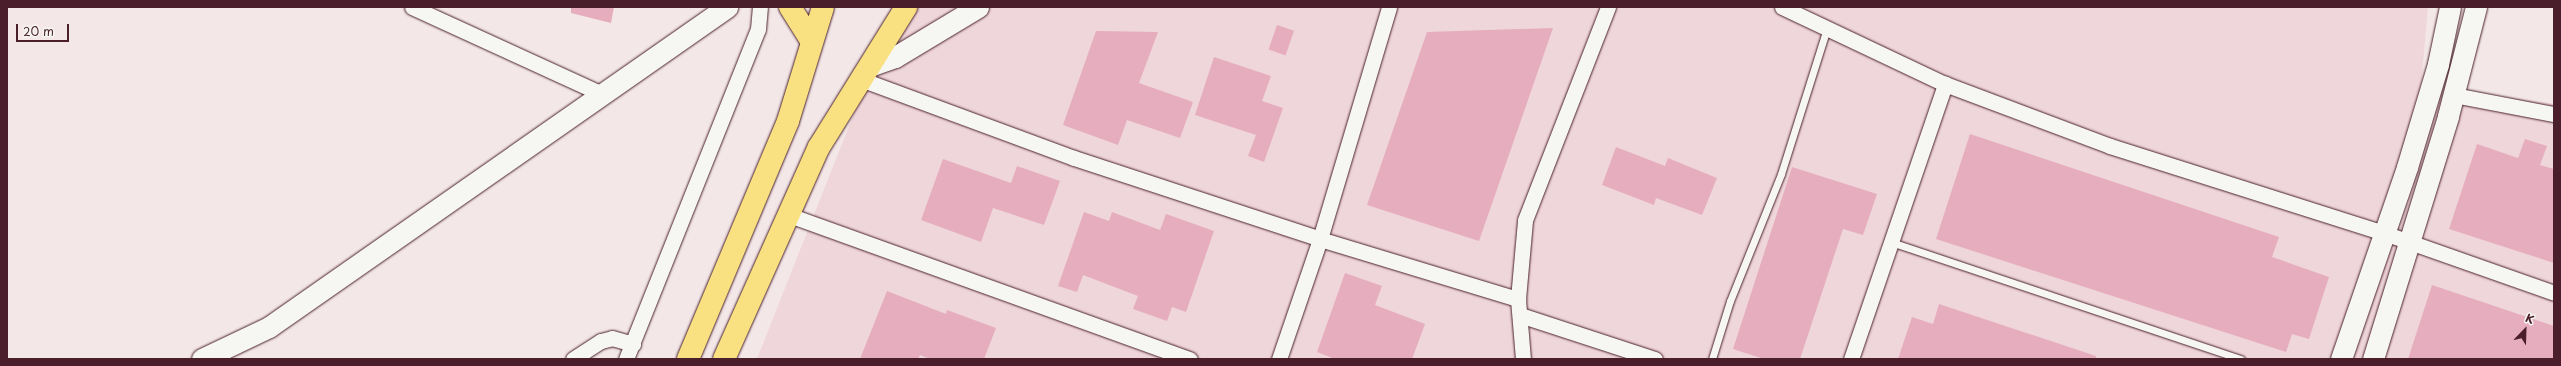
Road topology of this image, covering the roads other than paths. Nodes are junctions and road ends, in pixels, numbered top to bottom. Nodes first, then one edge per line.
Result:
1 (414, 7) edge
2 (727, 7) edge
3 (760, 7) edge
4 (790, 7) edge
5 (823, 7) edge
6 (906, 7) edge
7 (978, 7) edge
8 (1389, 7) edge
9 (1608, 7) edge
10 (1782, 7) edge
11 (2450, 7) edge
12 (2476, 7) edge
13 (1827, 28) junction
14 (812, 42) junction
15 (867, 72) junction
16 (1945, 84) junction
17 (602, 94) junction
18 (2454, 95) junction
19 (2554, 114) edge
20 (789, 215) junction
21 (2384, 233) junction
22 (1320, 240) junction
23 (1891, 242) junction
24 (2410, 242) junction
25 (2554, 293) edge
26 (1518, 299) junction
27 (1520, 315) junction
28 (633, 344) junction
29 (202, 359) edge
30 (573, 359) edge
31 (626, 359) edge
32 (688, 359) edge
33 (724, 359) edge
34 (1190, 359) edge
35 (1279, 359) edge
36 (1523, 359) edge
37 (1655, 359) edge
38 (1712, 359) edge
39 (1851, 359) edge
40 (2241, 359) edge
41 (2341, 359) edge
42 (2373, 359) edge

1 - 17 street
2 - 17 street
3 - 28 street
4 - 14 main road
5 - 14 main road
6 - 15 main road
7 - 15 street
8 - 22 street
9 - 26 street
10 - 13 street
11 - 21 street
12 - 18 street
13 - 16 street
13 - 38 lane
14 - 32 main road
15 - 20 main road
15 - 22 street
16 - 21 street
16 - 23 street
17 - 29 street
18 - 19 street
18 - 24 street
20 - 33 main road
20 - 34 street
21 - 24 street
21 - 41 street
22 - 26 street
22 - 35 street
23 - 39 street
23 - 40 lane
24 - 25 street
24 - 42 street
26 - 27 street
27 - 36 street
27 - 37 street
28 - 30 street
28 - 31 street

